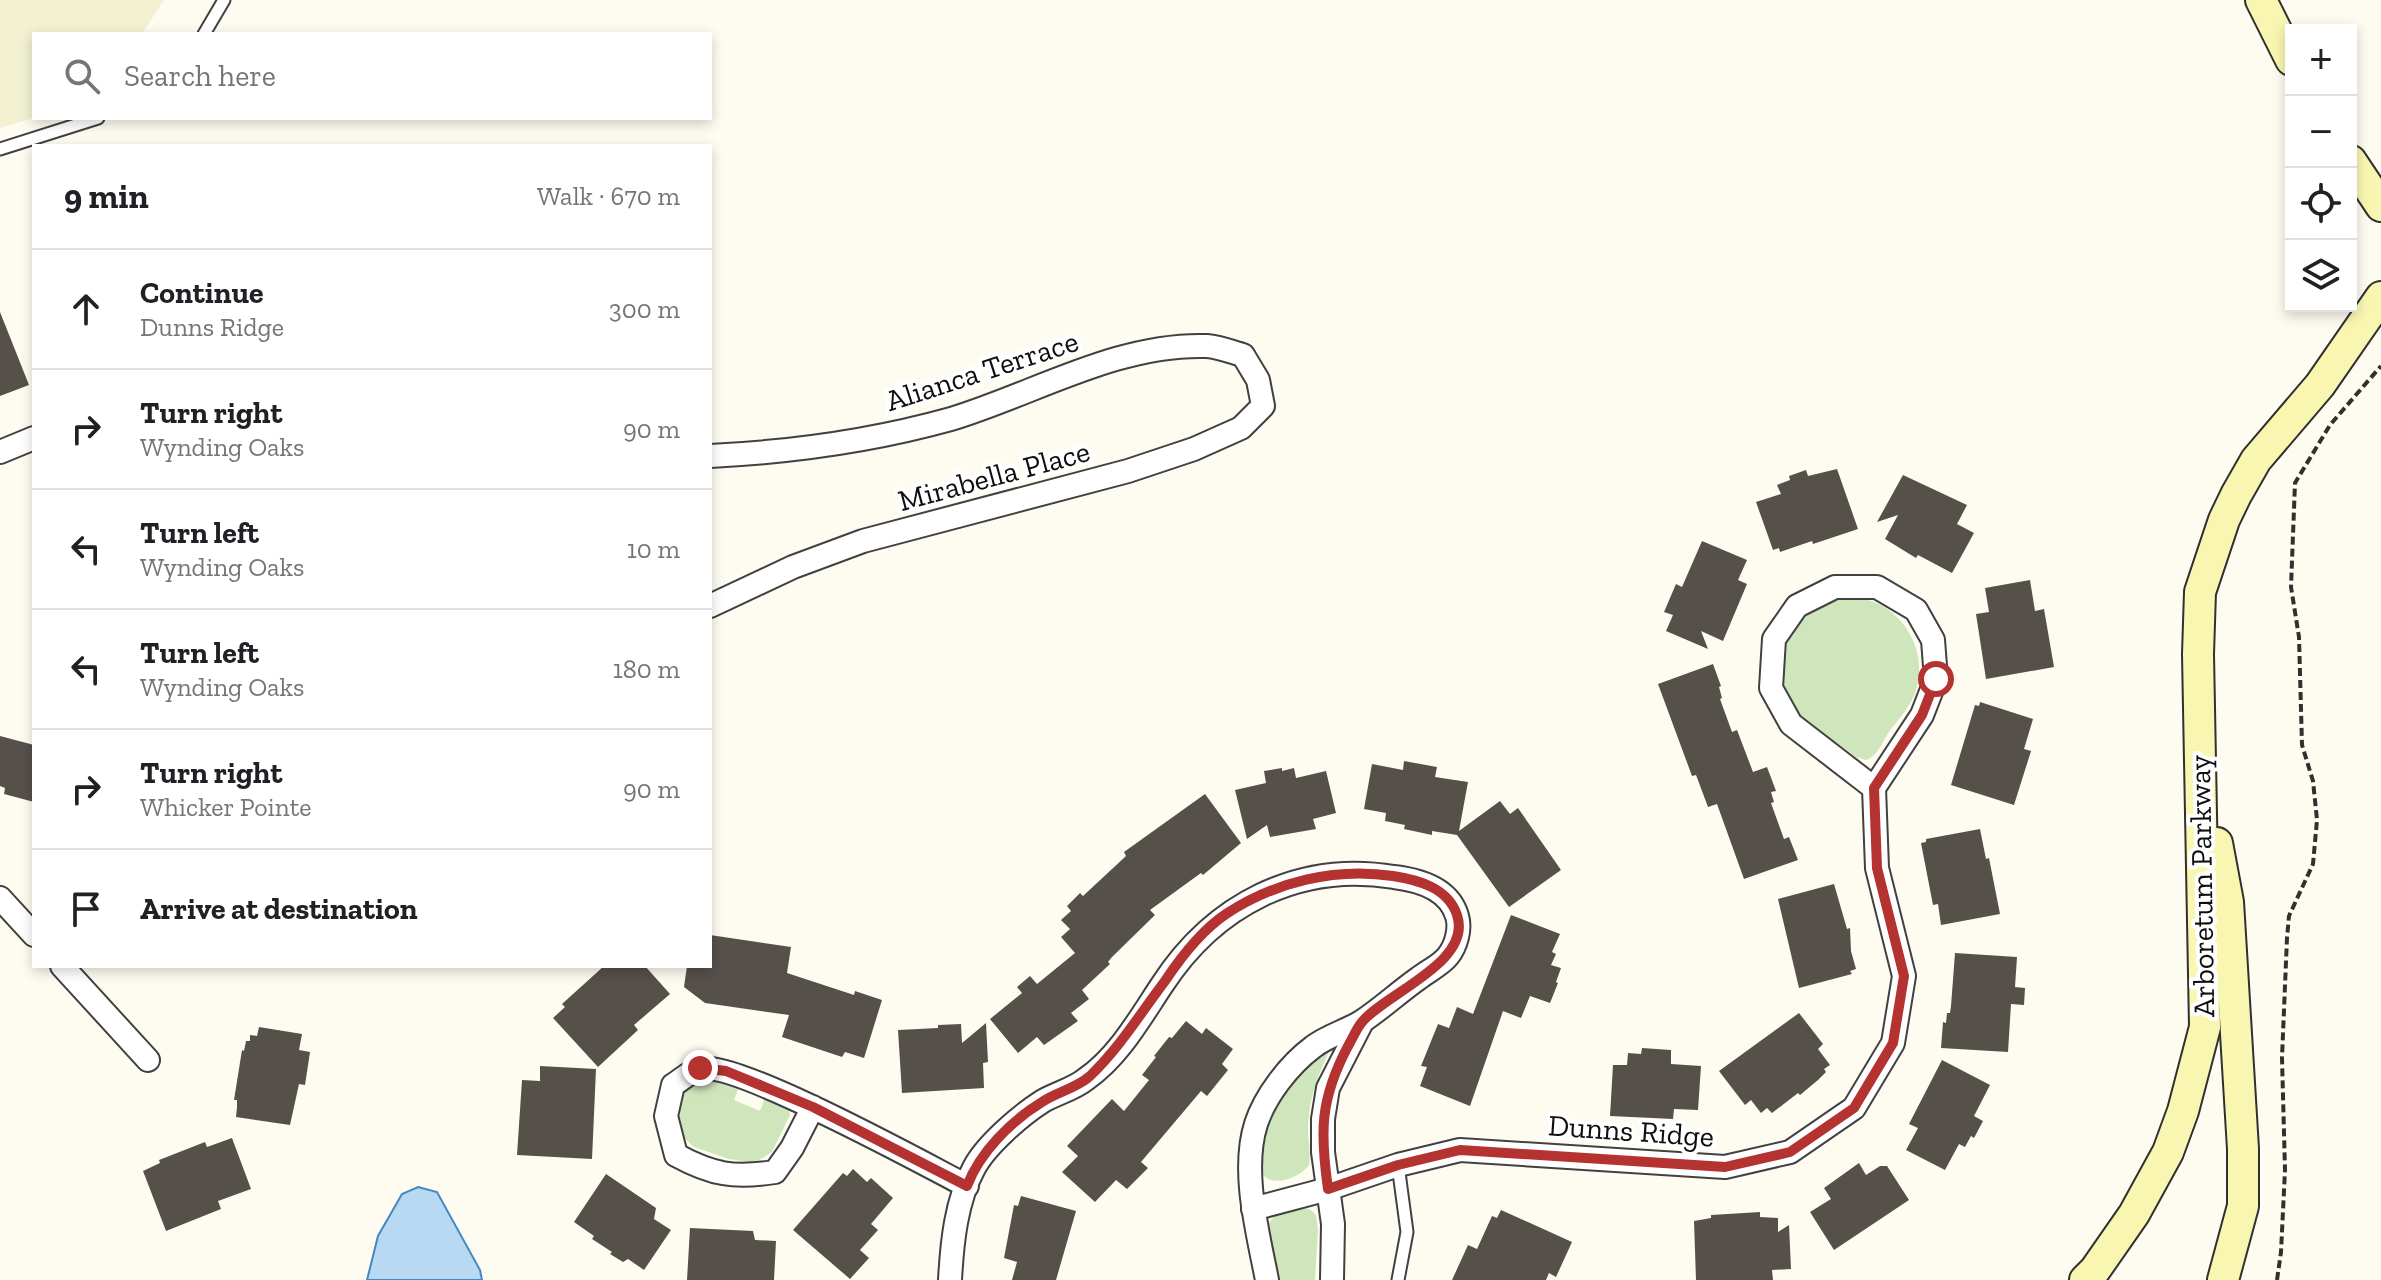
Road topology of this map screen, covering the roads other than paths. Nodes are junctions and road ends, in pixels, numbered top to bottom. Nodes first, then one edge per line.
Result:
1 (224, 0) edge
2 (2261, 0) edge
3 (205, 32) edge
4 (2285, 48) edge
5 (92, 120) edge
6 (2357, 143) edge
7 (0, 149) edge
8 (2381, 166) edge
9 (2357, 168) edge
10 (2381, 206) edge
11 (2381, 297) edge
12 (2381, 334) edge
13 (1258, 380) joint
14 (2320, 385) junction
15 (32, 439) edge
16 (0, 452) edge
17 (712, 456) edge
18 (712, 605) edge
19 (2198, 654) junction
20 (1874, 788) junction
21 (0, 898) edge
22 (32, 930) edge
23 (64, 968) edge
24 (1362, 1022) junction
25 (148, 1060) dead end
26 (813, 1107) junction
27 (1398, 1165) junction
28 (967, 1186) junction
29 (1328, 1189) junction
30 (1253, 1209) junction
31 (950, 1280) edge
32 (1267, 1280) edge
33 (1332, 1280) edge
34 (1398, 1280) edge
35 (2085, 1280) edge
36 (2223, 1280) edge

1 - 3 lane
2 - 4 street
5 - 7 lane
6 - 8 street
9 - 10 street
11 - 14 street, Arboretum Parkway
12 - 14 street, Arboretum Parkway
13 - 17 street, Alianca Terrace
13 - 18 street, Mirabella Place
14 - 19 street, Arboretum Parkway
15 - 16 street
19 - 35 street, Arboretum Parkway
19 - 36 street, Arboretum Parkway
20 - 20 street
20 - 27 street, Dunns Ridge
21 - 22 street
23 - 25 street
24 - 28 street
24 - 29 street
24 - 30 street
26 - 26 street
26 - 28 street
27 - 29 street, Dunns Ridge
27 - 34 lane
28 - 31 street
29 - 30 street, Dunns Ridge
29 - 33 street
30 - 32 street

